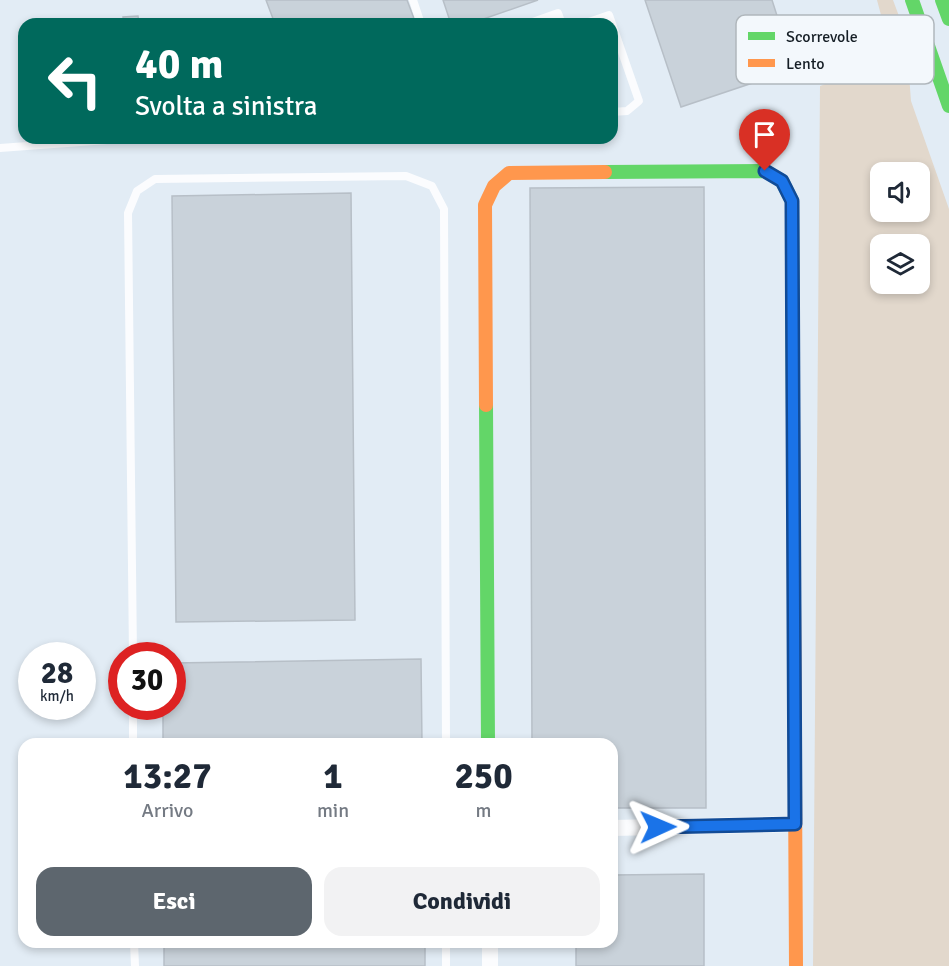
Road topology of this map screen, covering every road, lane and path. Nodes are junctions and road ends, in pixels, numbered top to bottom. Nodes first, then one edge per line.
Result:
1 (413, 0) edge
2 (912, 0) edge
3 (942, 0) edge
4 (917, 15) edge
5 (419, 18) edge
6 (544, 18) edge
7 (560, 18) edge
8 (949, 19) edge
9 (618, 41) edge
10 (934, 63) edge
11 (949, 106) edge
12 (618, 112) edge
13 (54, 144) edge
14 (0, 148) edge
15 (133, 642) edge
16 (133, 720) edge
17 (133, 738) edge
18 (446, 738) edge
19 (488, 738) edge
20 (795, 824) junction
21 (618, 828) edge
22 (134, 948) edge
23 (446, 948) edge
24 (490, 948) edge
25 (135, 966) edge
26 (446, 966) edge
27 (490, 966) edge
28 (796, 966) edge

1 - 5 lane
2 - 4 main road
3 - 8 main road
6 - 7 lane
9 - 12 lane
10 - 11 main road
13 - 14 lane
15 - 18 lane
16 - 17 lane
19 - 20 main road
20 - 21 street
20 - 28 main road
22 - 25 lane
23 - 26 lane
24 - 27 street

